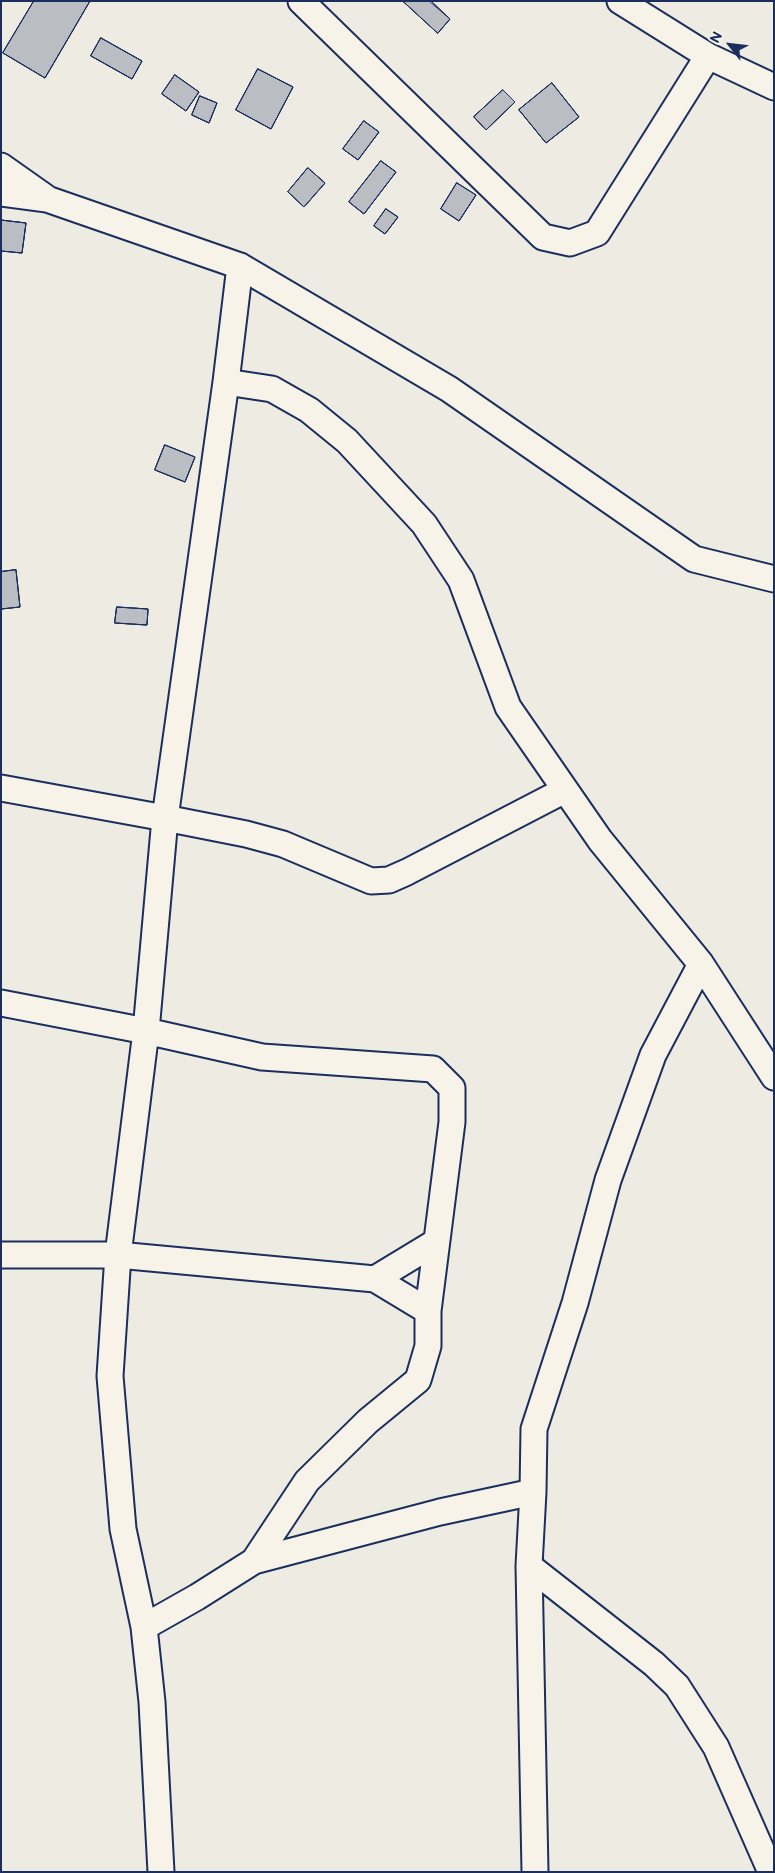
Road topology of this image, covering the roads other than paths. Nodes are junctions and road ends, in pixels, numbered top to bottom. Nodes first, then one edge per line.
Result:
1 (301, 1) edge
2 (620, 1) edge
3 (708, 56) junction
4 (774, 87) edge
5 (1, 166) edge
6 (1, 193) edge
7 (47, 199) junction
8 (240, 266) junction
9 (226, 382) junction
10 (774, 579) edge
11 (1, 788) edge
12 (565, 790) junction
13 (165, 818) junction
14 (701, 964) junction
15 (1, 1003) edge
16 (146, 1031) junction
17 (774, 1077) edge
18 (436, 1242) junction
19 (1, 1255) edge
20 (118, 1255) junction
21 (375, 1280) junction
22 (428, 1311) junction
23 (533, 1492) junction
24 (254, 1561) junction
25 (529, 1566) junction
26 (144, 1627) junction
27 (160, 1872) edge
28 (535, 1872) edge
29 (771, 1872) edge

1 - 3 street
2 - 3 street
3 - 4 street
5 - 7 street
6 - 7 street
7 - 8 street
8 - 9 street
8 - 10 street
9 - 12 street
9 - 13 street
11 - 13 street
12 - 13 street
12 - 14 street
13 - 16 street
14 - 17 street
14 - 23 street
15 - 16 street
16 - 18 street
16 - 20 street
18 - 21 street
18 - 22 street
19 - 20 street
20 - 21 street
20 - 26 street
21 - 22 street
22 - 24 street
23 - 24 street
23 - 25 street
24 - 26 street
25 - 28 street
25 - 29 street
26 - 27 street

